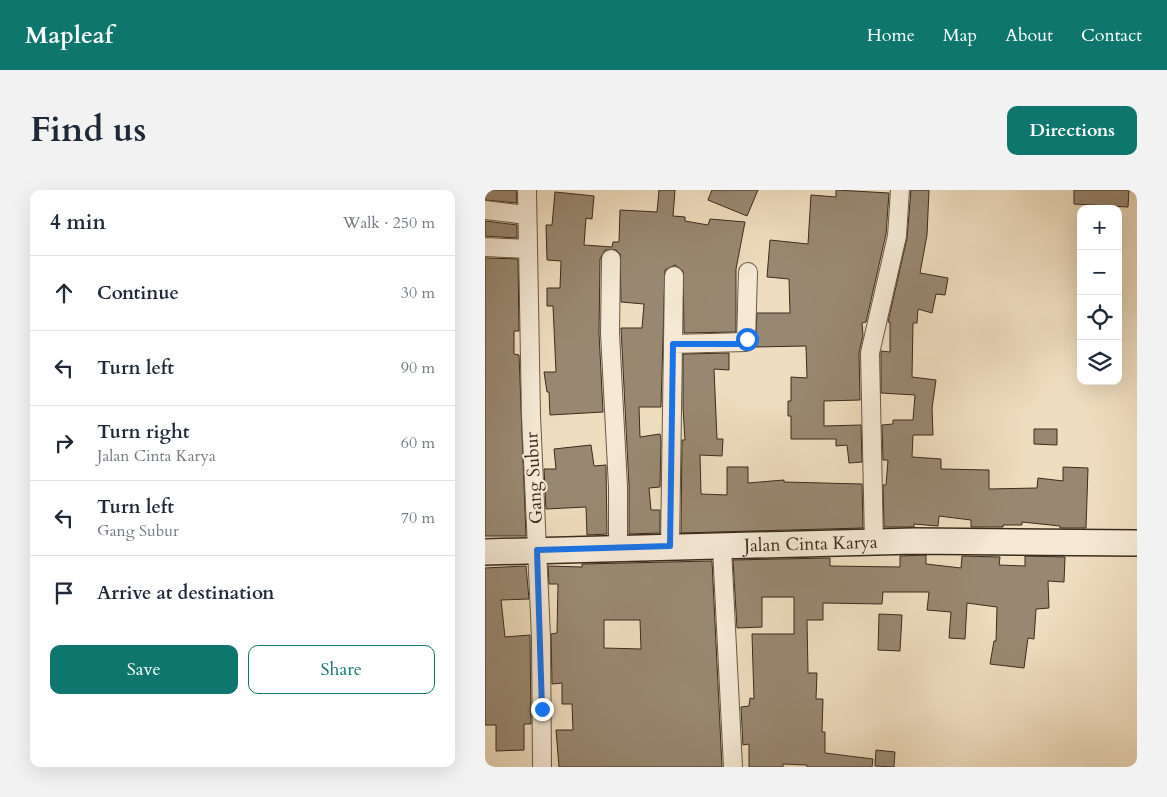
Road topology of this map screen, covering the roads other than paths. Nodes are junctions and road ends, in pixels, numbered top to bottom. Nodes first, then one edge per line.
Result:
1 (527, 190) edge
2 (900, 190) edge
3 (485, 210) edge
4 (526, 215) junction
5 (485, 247) edge
6 (528, 249) junction
7 (611, 259) dead end
8 (748, 272) dead end
9 (673, 276) dead end
10 (673, 344) junction
11 (874, 543) junction
12 (1137, 543) edge
13 (670, 546) junction
14 (618, 548) junction
15 (722, 548) junction
16 (537, 550) junction
17 (485, 552) edge
18 (542, 767) edge
19 (733, 767) edge

1 - 4 street, Gang Subur
2 - 11 street
3 - 4 street
4 - 6 street, Gang Subur
5 - 6 street
6 - 16 street, Gang Subur
7 - 14 street
8 - 10 street
9 - 10 street
10 - 13 street
11 - 12 street, Jalan Cinta Karya
11 - 15 street, Jalan Cinta Karya
13 - 14 street, Jalan Cinta Karya
13 - 15 street, Jalan Cinta Karya
14 - 16 street, Jalan Cinta Karya
15 - 19 street
16 - 17 street, Jalan Cinta Karya
16 - 18 street, Gang Subur

